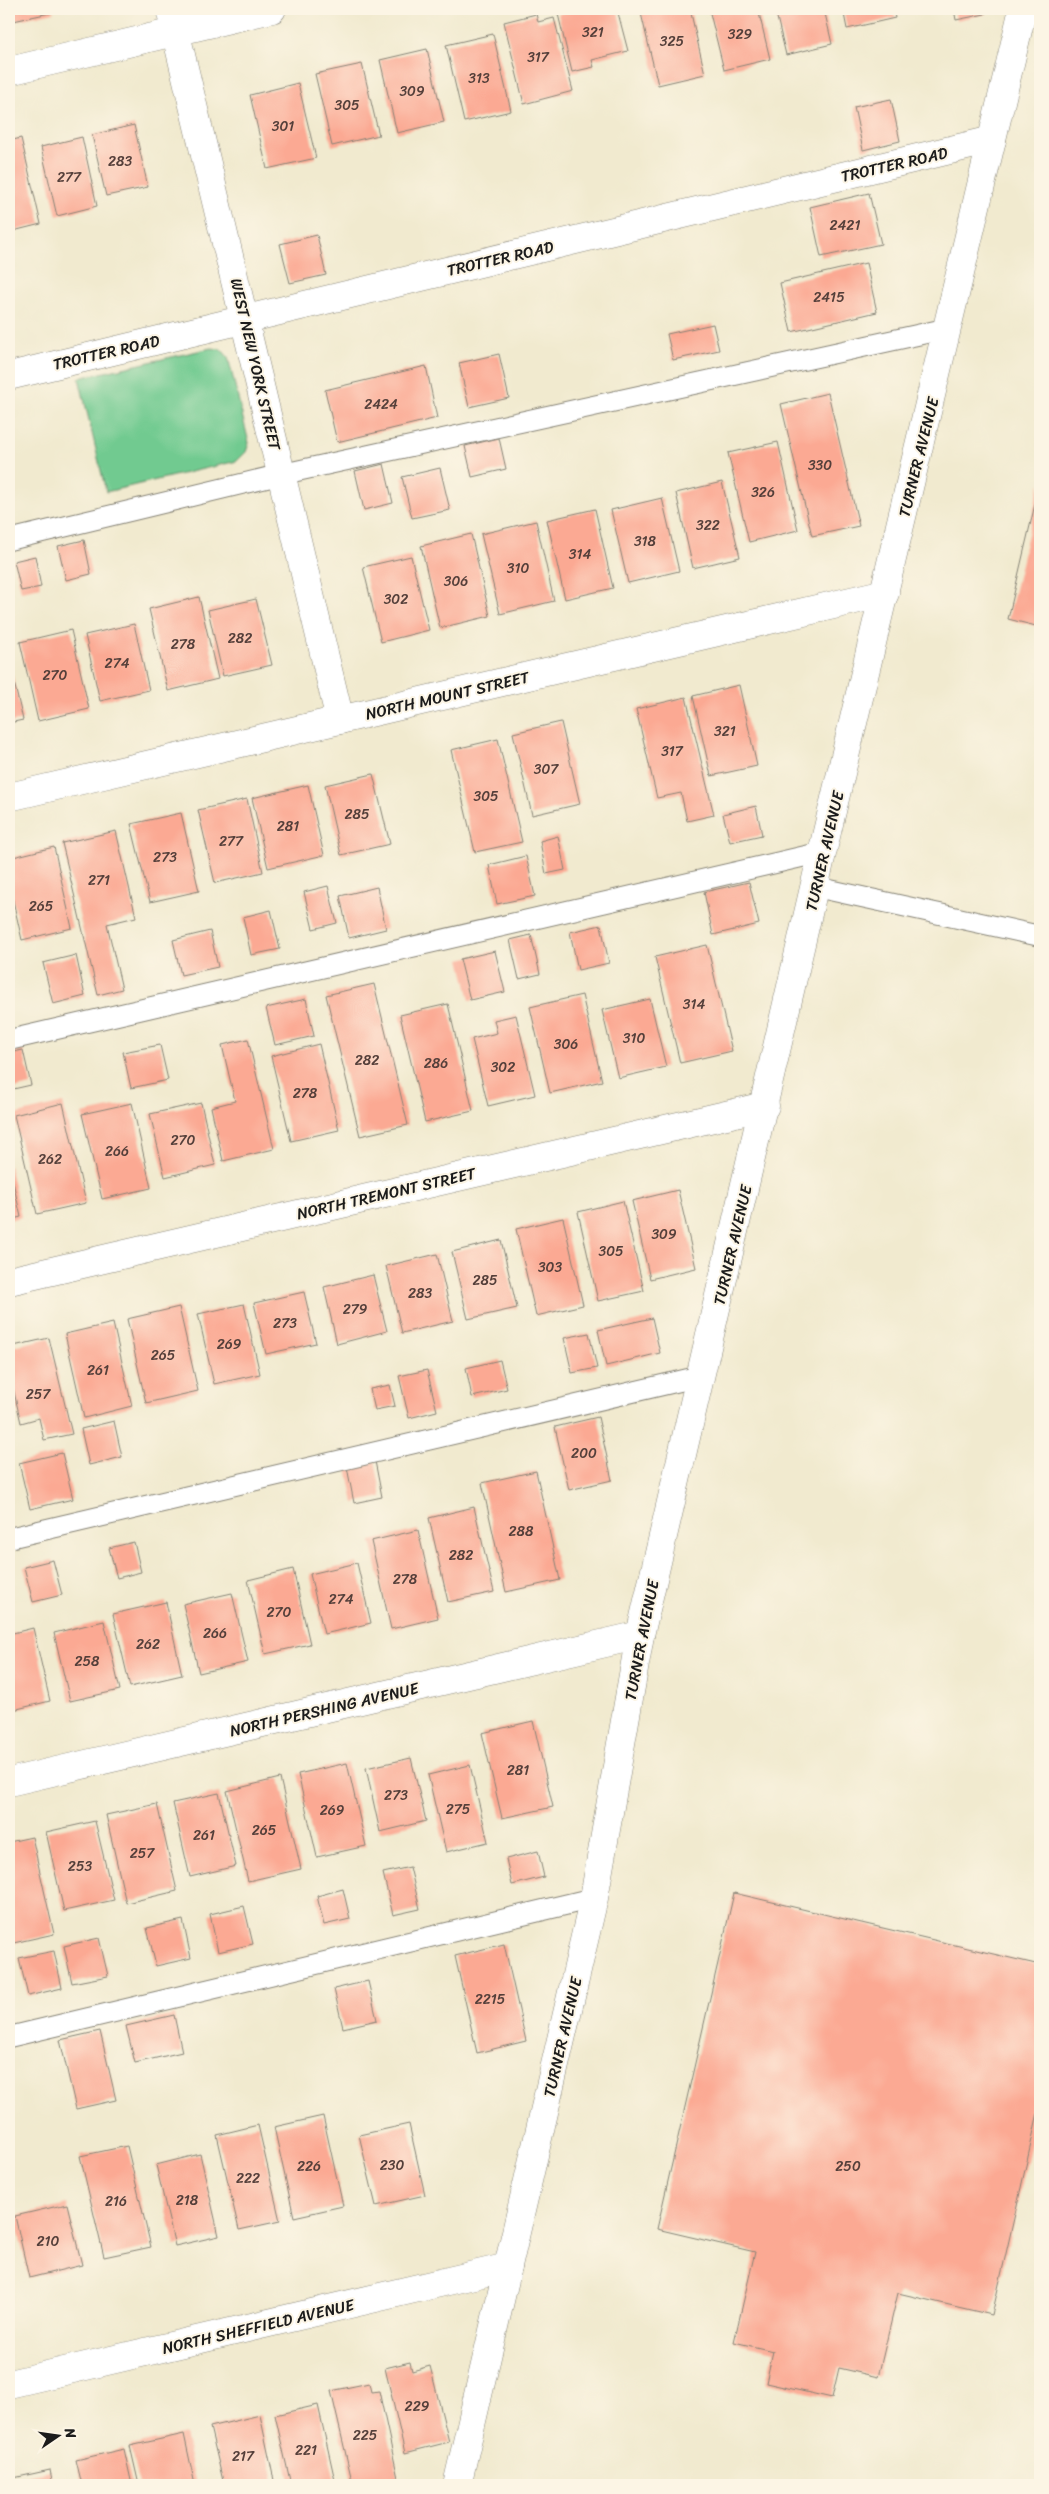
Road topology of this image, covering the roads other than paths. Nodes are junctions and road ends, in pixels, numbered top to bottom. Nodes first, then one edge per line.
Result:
1 (272, 9) edge
2 (1023, 9) edge
3 (173, 20) edge
4 (9, 71) edge
5 (992, 140) junction
6 (246, 319) junction
7 (949, 328) junction
8 (9, 376) edge
9 (283, 474) junction
10 (9, 540) edge
11 (884, 593) junction
12 (340, 720) junction
13 (9, 797) edge
14 (823, 852) junction
15 (816, 887) junction
16 (1040, 936) edge
17 (9, 1040) edge
18 (764, 1106) junction
19 (9, 1281) edge
20 (701, 1376) junction
21 (9, 1538) edge
22 (640, 1635) junction
23 (9, 1782) edge
24 (594, 1898) junction
25 (9, 2037) edge
26 (508, 2267) junction
27 (9, 2384) edge
28 (457, 2485) edge

1 - 3 street
2 - 5 street, TURNER AVENUE
3 - 4 street
3 - 6 street, WEST NEW YORK STREET
5 - 6 street, TROTTER ROAD
5 - 7 street, TURNER AVENUE
6 - 8 street, TROTTER ROAD
6 - 9 street, WEST NEW YORK STREET
7 - 9 lane
7 - 11 street, TURNER AVENUE
9 - 10 lane
9 - 12 street, WEST NEW YORK STREET
11 - 12 street, NORTH MOUNT STREET
11 - 14 street, TURNER AVENUE
12 - 13 street, NORTH MOUNT STREET
14 - 15 street, TURNER AVENUE
14 - 17 lane
15 - 16 lane
15 - 18 street, TURNER AVENUE
18 - 19 street, NORTH TREMONT STREET
18 - 20 street, TURNER AVENUE
20 - 21 lane
20 - 22 street, TURNER AVENUE
22 - 23 street, NORTH PERSHING AVENUE
22 - 24 street, TURNER AVENUE
24 - 25 lane
24 - 26 street, TURNER AVENUE
26 - 27 street, NORTH SHEFFIELD AVENUE
26 - 28 street, TURNER AVENUE

